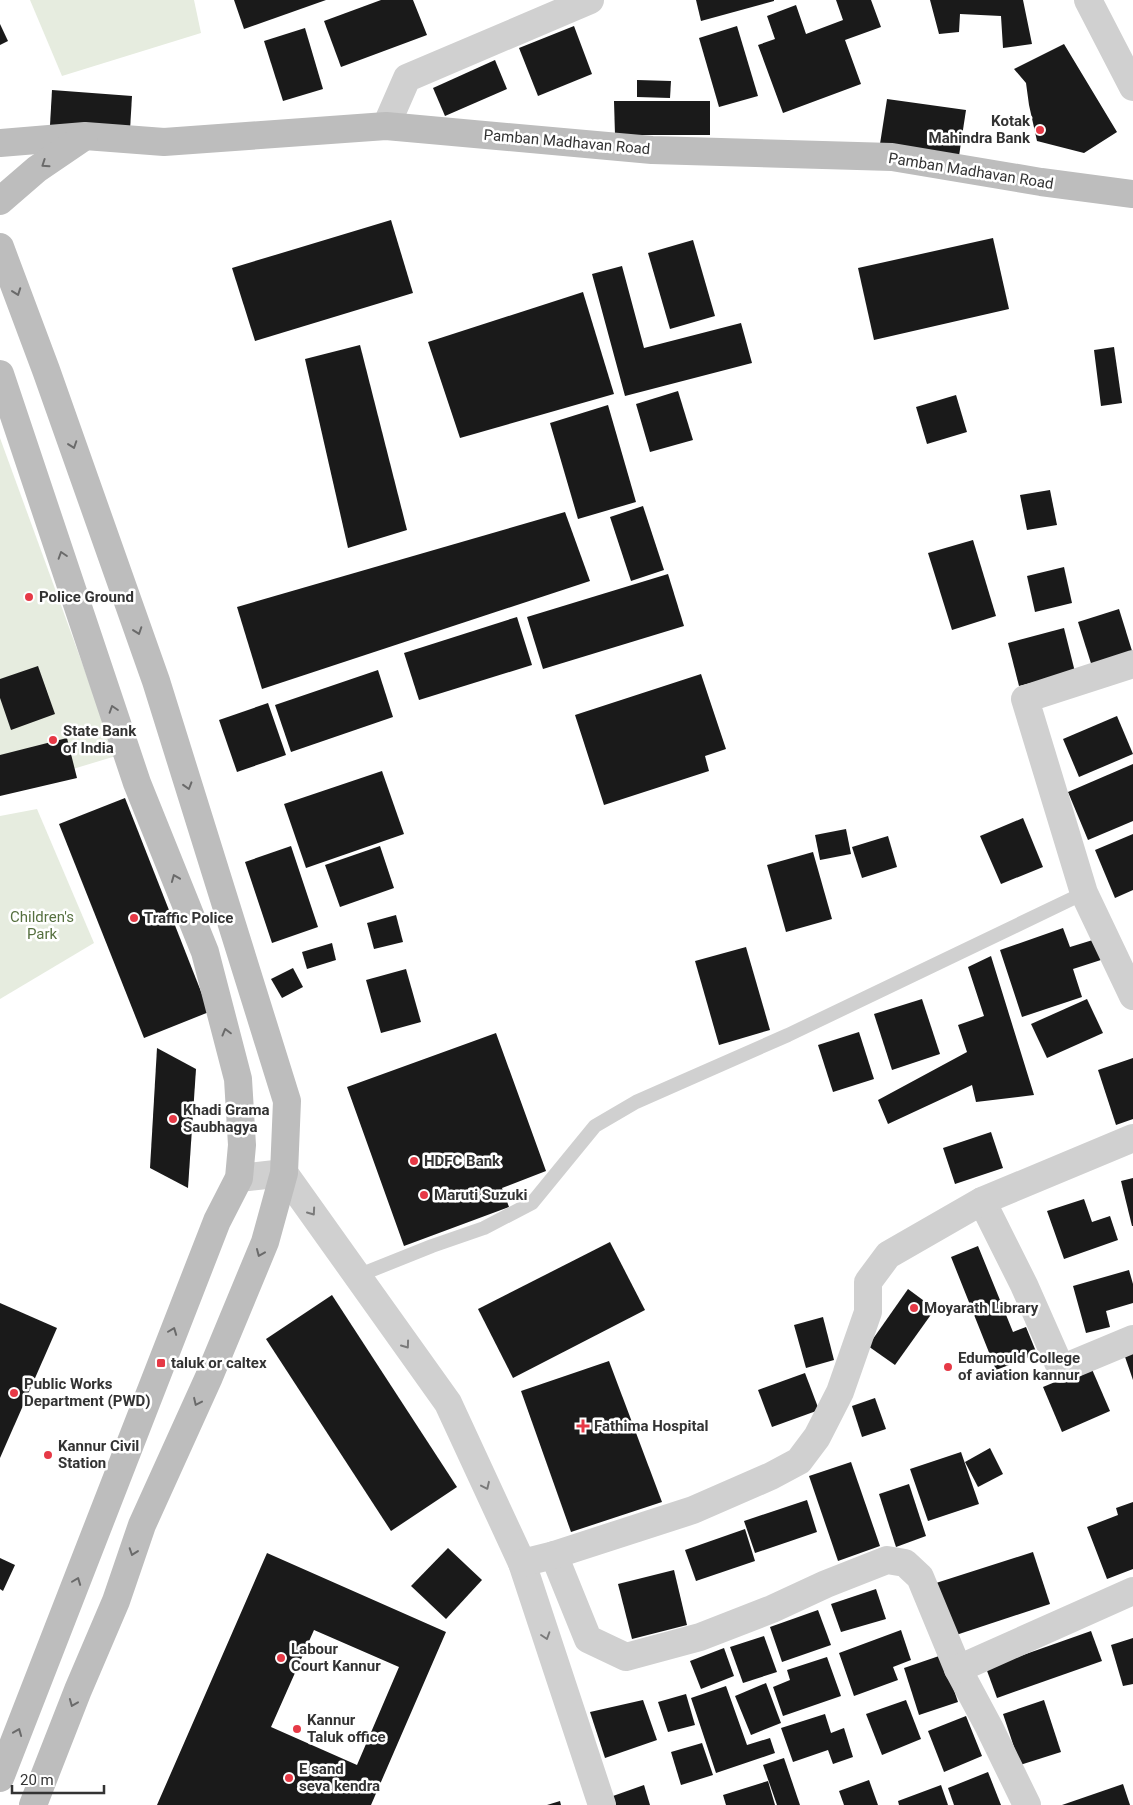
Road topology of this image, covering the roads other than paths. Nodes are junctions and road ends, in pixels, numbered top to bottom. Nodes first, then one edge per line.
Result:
1 (590, 0) edge
2 (1088, 0) edge
3 (1133, 87) edge
4 (386, 126) junction
5 (85, 136) junction
6 (0, 143) edge
7 (1133, 194) edge
8 (0, 201) edge
9 (0, 247) edge
10 (0, 374) edge
11 (1133, 664) edge
12 (1084, 893) junction
13 (1133, 996) edge
14 (1133, 1138) edge
15 (284, 1173) junction
16 (239, 1178) junction
17 (982, 1201) junction
18 (357, 1276) junction
19 (1133, 1339) edge
20 (554, 1554) junction
21 (522, 1563) junction
22 (1133, 1591) edge
23 (958, 1669) junction
24 (0, 1778) edge
25 (33, 1805) edge
26 (602, 1805) edge
27 (1027, 1805) edge

1 - 4 street
2 - 3 street
4 - 5 main road, Pamban Madhavan Road
4 - 7 main road, Pamban Madhavan Road
5 - 6 main road, Pamban Madhavan Road
5 -> 8 main road
9 -> 15 main road
16 -> 10 main road
11 - 12 street
12 - 13 street
12 - 18 lane
14 - 17 street
15 - 16 street
15 -> 18 street
15 -> 25 main road
24 -> 16 main road
17 - 19 street
17 - 20 street
18 -> 21 street
20 - 21 street
20 - 23 street
21 -> 26 street
22 - 23 street
23 - 27 street

